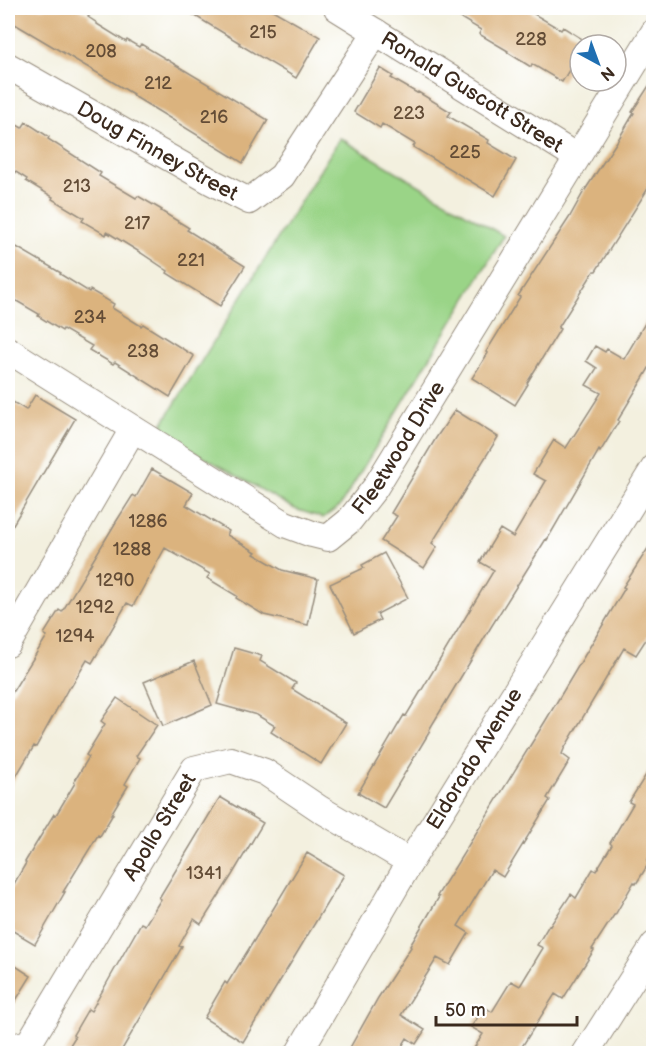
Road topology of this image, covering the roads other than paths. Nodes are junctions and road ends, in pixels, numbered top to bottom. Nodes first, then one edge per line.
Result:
1 (337, 8) edge
2 (376, 32) junction
3 (654, 32) edge
4 (8, 66) edge
5 (577, 157) junction
6 (8, 350) edge
7 (133, 429) junction
8 (654, 468) edge
9 (8, 644) edge
10 (410, 862) junction
11 (654, 945) edge
12 (8, 1048) edge
13 (298, 1053) edge
14 (585, 1053) edge

1 - 2 street, Ronald Guscott Street
2 - 4 street, Doug Finney Street
2 - 5 street, Ronald Guscott Street
3 - 5 street, Fleetwood Drive
5 - 7 street, Fleetwood Drive
6 - 7 street, Fleetwood Drive
7 - 9 street
8 - 10 street, Eldorado Avenue
10 - 12 street, Apollo Street
10 - 13 street, Eldorado Avenue
11 - 14 street

